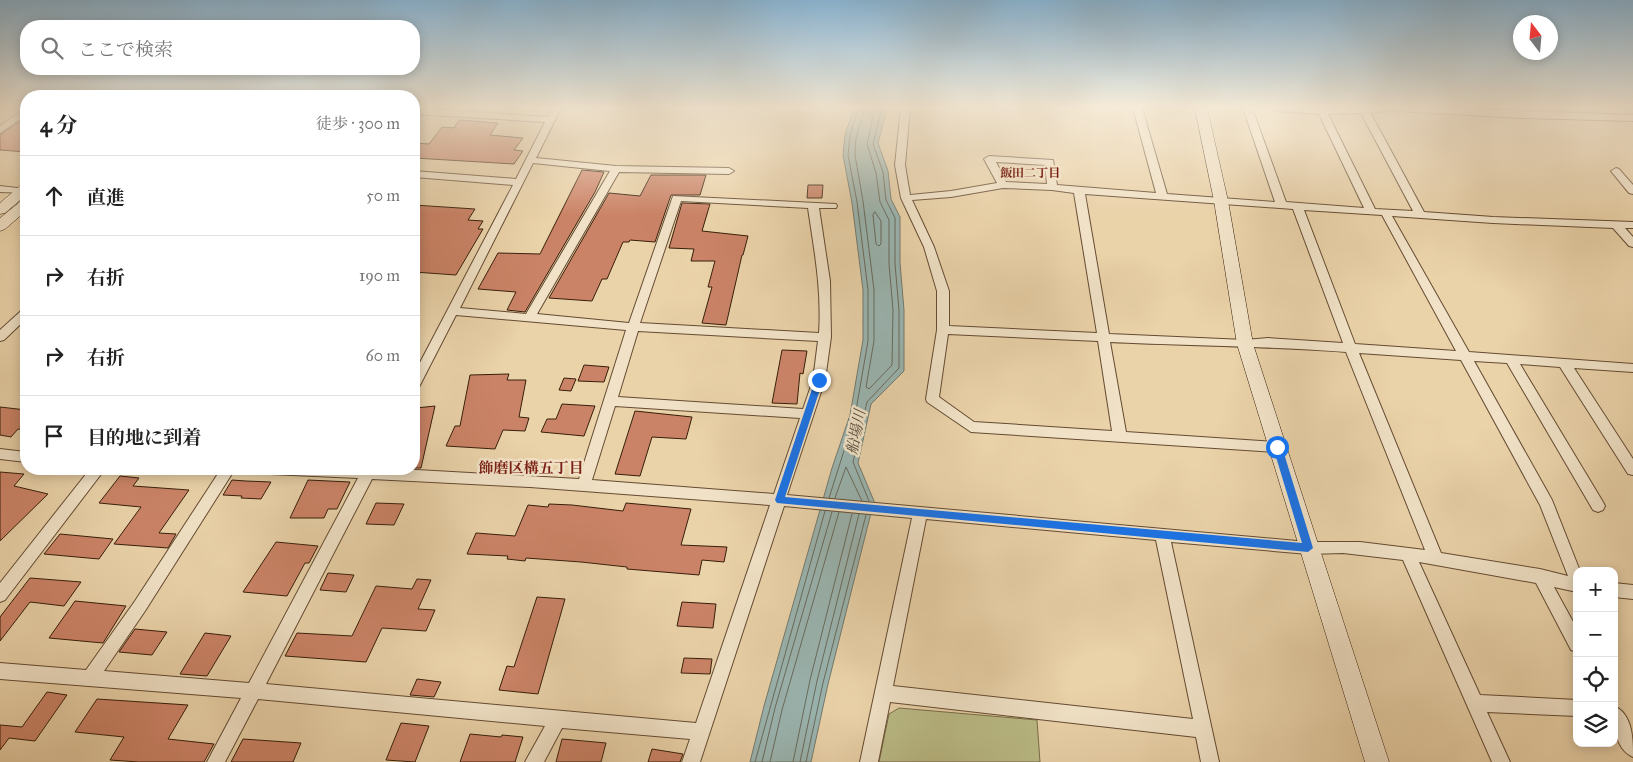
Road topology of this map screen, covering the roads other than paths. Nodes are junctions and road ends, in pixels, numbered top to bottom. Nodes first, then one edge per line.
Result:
1 (539, 144) edge
2 (902, 144) edge
3 (1147, 144) edge
4 (1209, 144) edge
5 (1260, 144) edge
6 (1338, 144) edge
7 (1382, 144) edge
8 (531, 160) junction
9 (616, 168) junction
10 (1616, 171) dead end
11 (729, 172) dead end
12 (420, 174) edge
13 (518, 182) junction
14 (1003, 185) junction
15 (1052, 187) junction
16 (0, 189) edge
17 (1079, 191) junction
18 (1633, 191) edge
19 (20, 193) edge
20 (1162, 196) junction
21 (20, 197) edge
22 (906, 198) junction
23 (20, 200) edge
24 (1221, 200) junction
25 (1281, 204) junction
26 (1297, 205) junction
27 (813, 206) junction
28 (832, 206) dead end
29 (0, 210) edge
30 (1371, 211) junction
31 (1385, 212) junction
32 (1420, 214) junction
33 (1616, 224) junction
34 (1633, 225) edge
35 (0, 226) edge
36 (1633, 244) edge
37 (453, 311) junction
38 (530, 318) junction
39 (20, 319) edge
40 (633, 328) junction
41 (944, 330) junction
42 (0, 337) edge
43 (825, 337) junction
44 (1105, 338) junction
45 (1245, 344) junction
46 (1351, 348) junction
47 (1465, 356) junction
48 (1511, 359) junction
49 (1564, 363) junction
50 (1633, 368) edge
51 (420, 374) edge
52 (611, 401) junction
53 (808, 414) junction
54 (1120, 437) junction
55 (1277, 447) junction
56 (0, 454) edge
57 (20, 455) edge
58 (1633, 470) edge
59 (420, 474) edge
60 (93, 475) edge
61 (224, 475) edge
62 (366, 475) edge
63 (584, 486) junction
64 (780, 500) junction
65 (1598, 506) dead end
66 (920, 513) junction
67 (1162, 535) junction
68 (1308, 548) junction
69 (1408, 554) junction
70 (1436, 559) junction
71 (1573, 571) edge
72 (1540, 576) junction
73 (1573, 585) edge
74 (1618, 590) edge
75 (1633, 592) edge
76 (1, 593) edge
77 (1573, 638) edge
78 (0, 671) edge
79 (91, 677) junction
80 (254, 691) junction
81 (883, 693) junction
82 (1474, 703) junction
83 (1573, 708) edge
84 (558, 719) junction
85 (1618, 721) edge
86 (1203, 730) junction
87 (700, 732) junction
88 (1633, 748) edge
89 (216, 762) edge
90 (534, 762) edge
91 (691, 762) edge
92 (869, 762) edge
93 (1210, 762) edge
94 (1377, 762) edge
95 (1501, 762) edge

1 - 8 street
2 - 22 street
3 - 20 street
4 - 24 street
5 - 25 street
6 - 30 street
7 - 32 street
8 - 9 street
8 - 13 street
9 - 11 street
9 - 38 street
10 - 18 street
12 - 13 street
13 - 37 street
14 - 15 street
14 - 15 street
14 - 22 street
15 - 17 street
16 - 19 street
17 - 20 street
17 - 44 street
20 - 24 street
21 - 29 street
22 - 41 street
23 - 35 street
24 - 25 street
24 - 45 street
25 - 26 street
26 - 30 street
26 - 46 street
27 - 28 street
27 - 40 street
27 - 43 street
30 - 31 street
31 - 32 street
31 - 47 street
32 - 33 street
33 - 34 street
33 - 36 street
37 - 38 street
37 - 51 street
38 - 40 street
39 - 42 street
40 - 43 street
40 - 52 street
41 - 44 street
41 - 54 street
43 - 53 street
44 - 45 street
44 - 54 street
45 - 46 street
45 - 55 street
46 - 47 street
46 - 70 street
47 - 48 street
47 - 71 street
48 - 49 street
48 - 65 street
49 - 50 street
49 - 58 street
52 - 53 street
52 - 63 street
53 - 64 street
54 - 55 street
55 - 68 street
56 - 57 street
59 - 63 street
60 - 76 street
61 - 79 street
62 - 80 street
63 - 64 street
64 - 66 street
64 - 87 street
66 - 67 street
66 - 81 street
67 - 68 street
67 - 86 street
68 - 69 street
68 - 94 street
69 - 70 street
69 - 82 street
70 - 72 street
72 - 73 street
72 - 77 street
74 - 75 street
78 - 79 street
79 - 80 street
80 - 84 street
80 - 89 street
81 - 86 street
81 - 92 street
82 - 83 street
82 - 95 street
84 - 87 street
84 - 90 street
85 - 88 street
86 - 93 street
87 - 91 street

